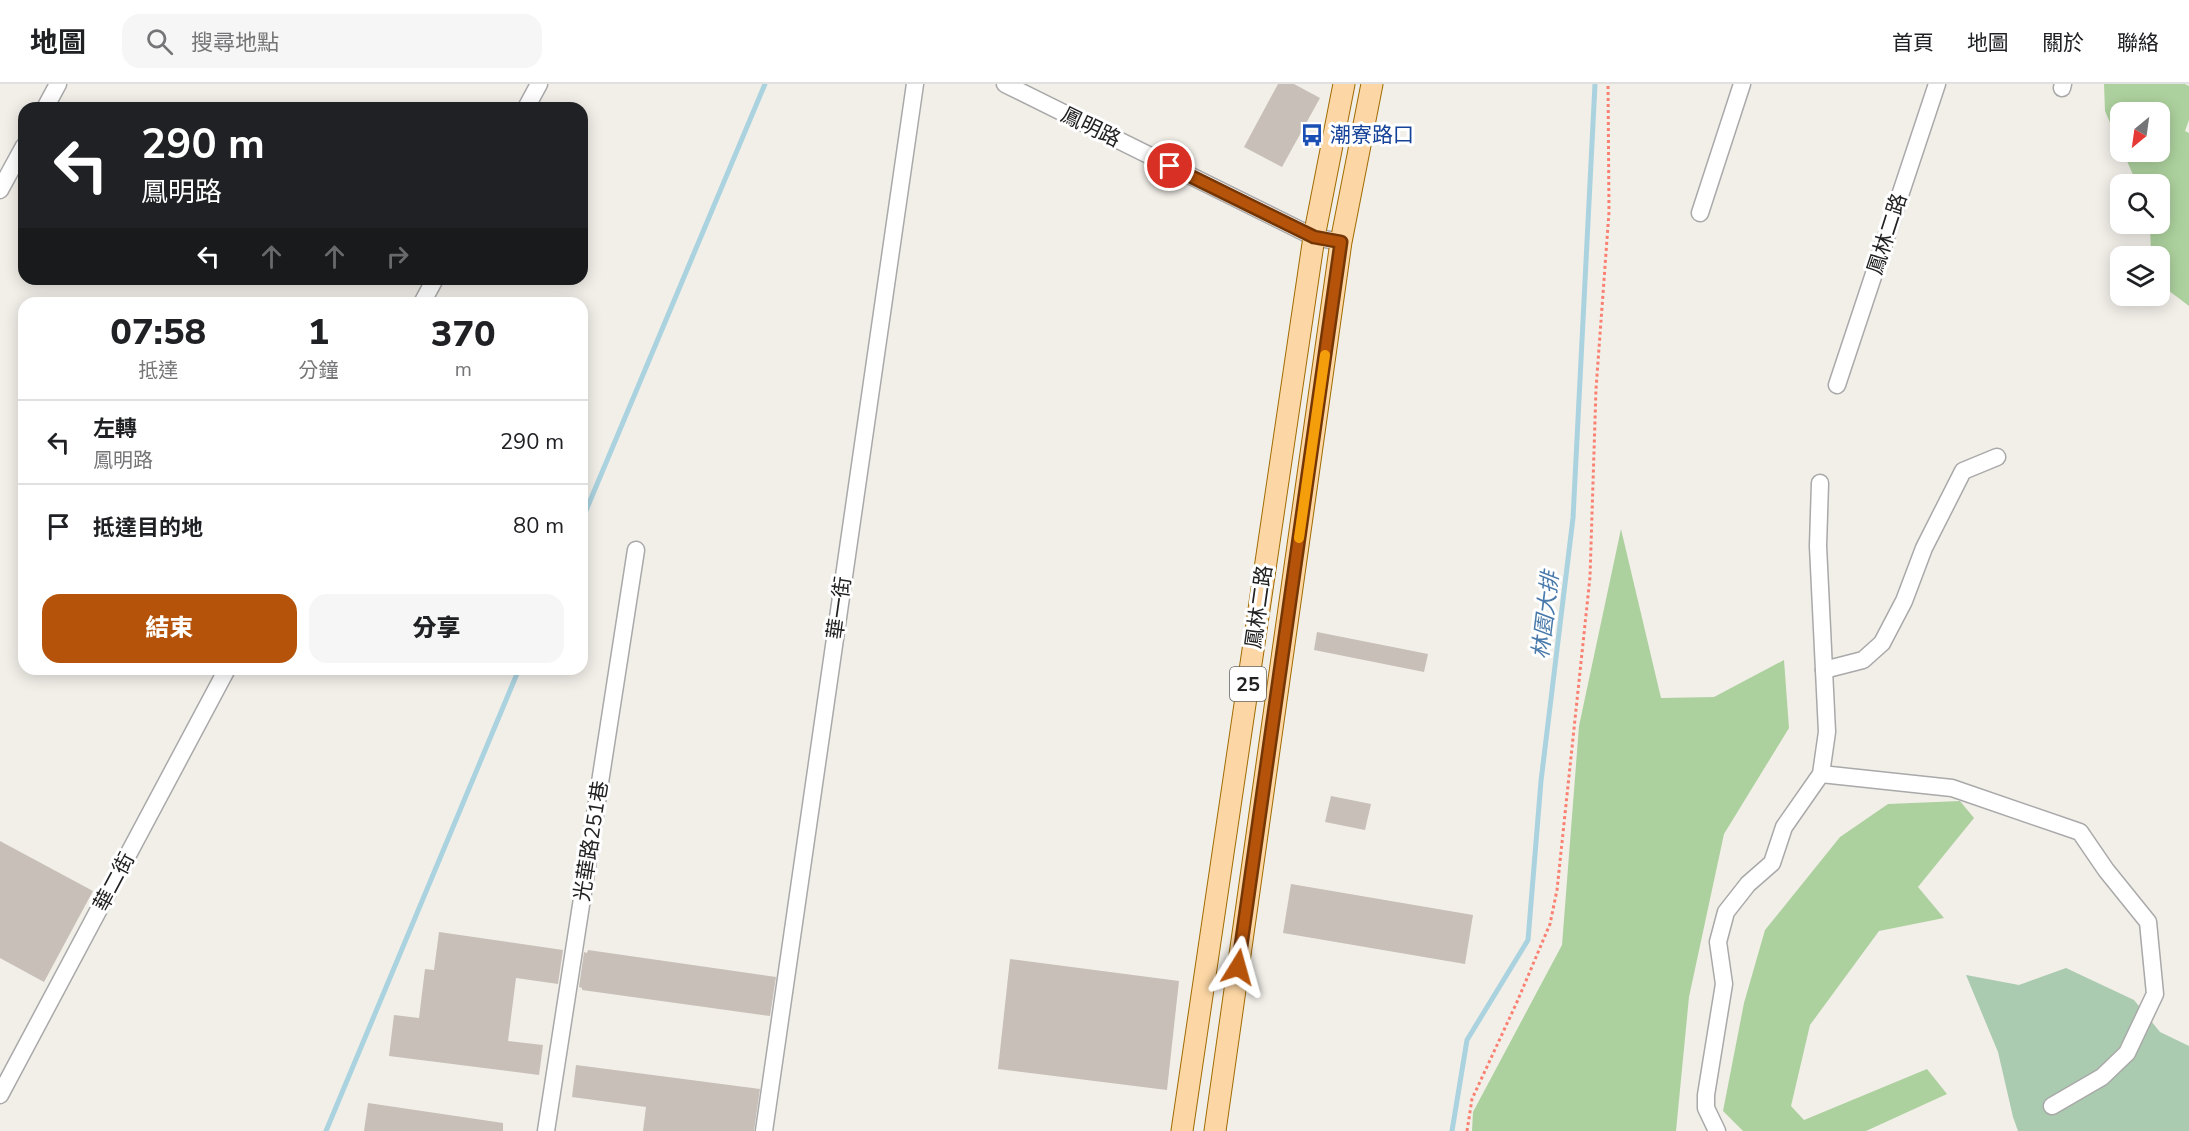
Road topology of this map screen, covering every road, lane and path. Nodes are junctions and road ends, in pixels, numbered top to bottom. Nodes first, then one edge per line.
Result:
1 (58, 84) edge
2 (539, 84) edge
3 (915, 84) edge
4 (1005, 84) edge
5 (1344, 84) edge
6 (1372, 84) edge
7 (1608, 84) edge
8 (1742, 84) edge
9 (1937, 84) edge
10 (48, 102) edge
11 (529, 102) edge
12 (18, 157) edge
13 (0, 190) edge
14 (1700, 213) dead end
15 (1314, 237) junction
16 (1341, 242) junction
17 (1837, 385) dead end
18 (1997, 458) dead end
19 (1820, 483) dead end
20 (636, 550) dead end
21 (1824, 670) junction
22 (224, 675) edge
23 (1821, 774) junction
24 (0, 1095) edge
25 (2052, 1106) dead end
26 (546, 1131) edge
27 (764, 1131) edge
28 (1182, 1131) edge
29 (1215, 1131) edge
30 (1467, 1131) edge
31 (1716, 1131) edge

1 - 10 street
2 - 11 street
3 - 27 street, 華一街
4 - 15 street, 鳳明路
5 - 15 main road, 鳳林二路 / 25
6 - 16 main road, 鳳林二路 / 25
7 - 30 path
8 - 14 street
9 - 17 street, 鳳林二路
12 - 13 street
15 - 16 street, 鳳明路
15 - 28 main road, 鳳林二路 / 25
16 - 29 main road, 鳳林二路 / 25
18 - 21 street
19 - 21 street
20 - 26 street, 光華路251巷
21 - 23 street
22 - 24 street, 華二街
23 - 25 street
23 - 31 street

